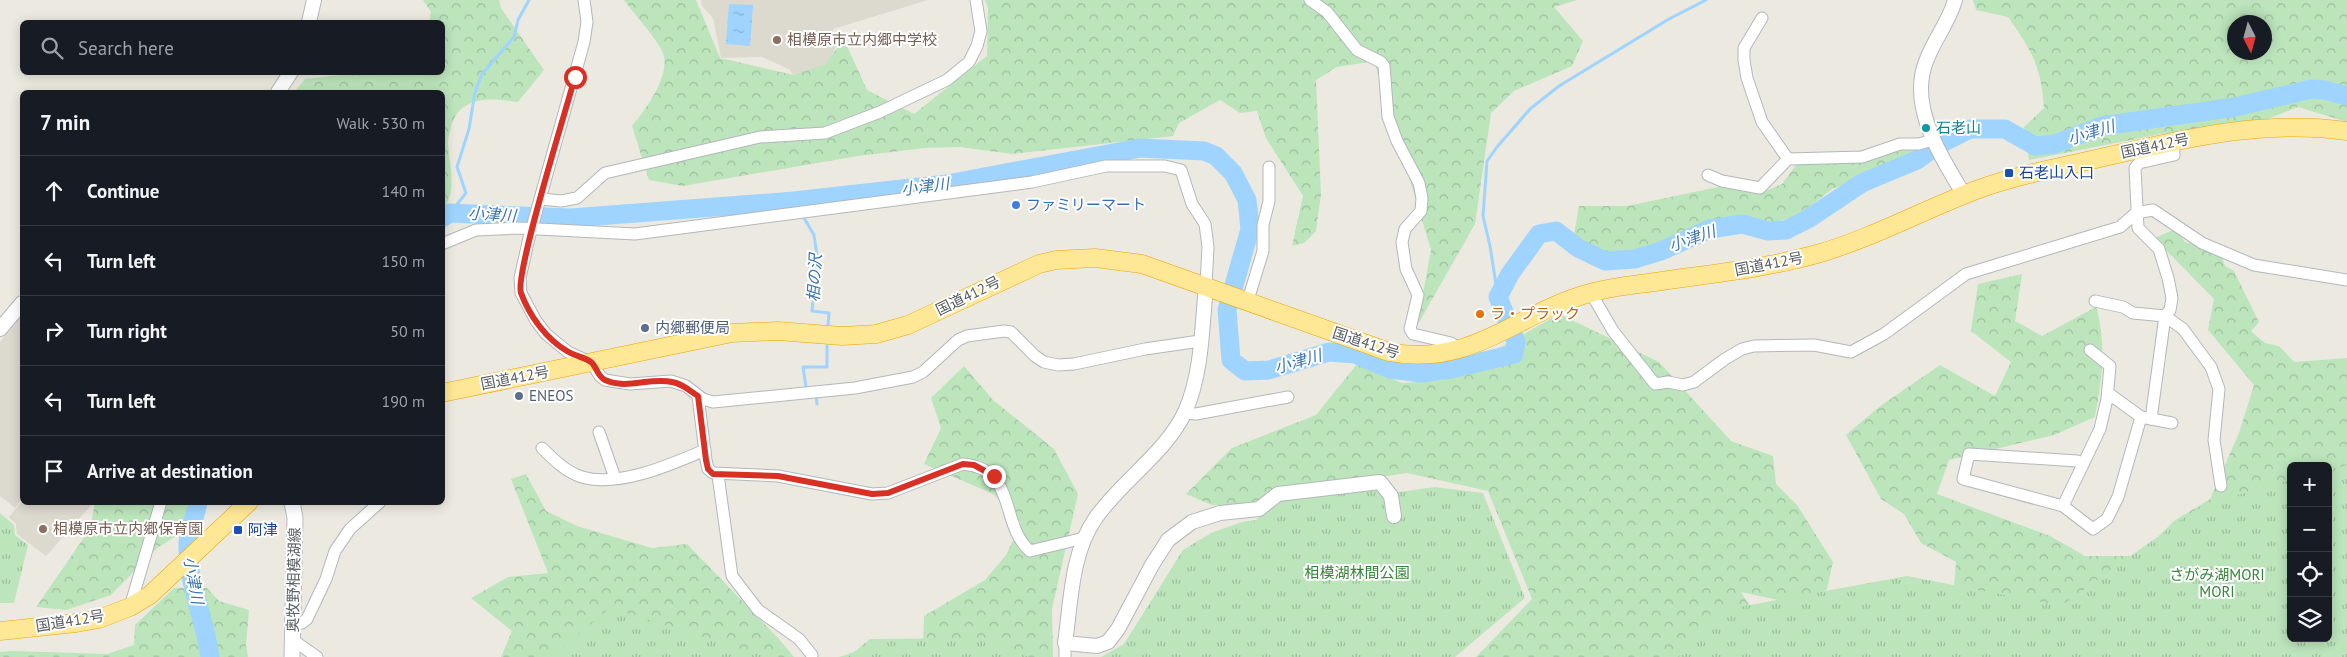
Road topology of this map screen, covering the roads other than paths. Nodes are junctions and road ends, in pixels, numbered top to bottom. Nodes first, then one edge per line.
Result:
1 (314, 0) edge
2 (584, 0) edge
3 (976, 0) edge
4 (1310, 0) edge
5 (1955, 0) edge
6 (1762, 18) dead end
7 (309, 20) edge
8 (289, 75) edge
9 (279, 90) edge
10 (2347, 131) edge
11 (1934, 141) junction
12 (2173, 141) junction
13 (1788, 159) junction
14 (1269, 167) dead end
15 (1708, 175) dead end
16 (1964, 195) junction
17 (542, 199) junction
18 (2136, 213) junction
19 (532, 229) junction
20 (445, 243) edge
21 (2347, 280) edge
22 (1206, 286) junction
23 (1590, 292) junction
24 (1244, 299) junction
25 (2095, 301) dead end
26 (20, 305) edge
27 (2165, 316) junction
28 (0, 329) edge
29 (1200, 341) junction
30 (1460, 350) junction
31 (2090, 350) dead end
32 (592, 363) junction
33 (445, 392) edge
34 (2108, 393) junction
35 (698, 396) junction
36 (1288, 396) dead end
37 (1184, 413) junction
38 (2146, 418) junction
39 (2172, 423) dead end
40 (599, 432) dead end
41 (542, 448) dead end
42 (705, 450) junction
43 (2083, 464) junction
44 (718, 475) junction
45 (615, 478) junction
46 (2221, 486) dead end
47 (159, 505) edge
48 (246, 505) edge
49 (293, 505) edge
50 (376, 505) edge
51 (2064, 506) junction
52 (1394, 516) dead end
53 (1084, 538) junction
54 (130, 607) junction
55 (0, 630) edge
56 (293, 632) junction
57 (1065, 650) edge
58 (812, 655) dead end
59 (292, 657) edge
60 (317, 657) edge

1 - 7 street
2 - 17 street
3 - 17 street
4 - 30 street
5 - 11 street
6 - 13 street
8 - 9 street
10 - 12 highway, 国道412号
11 - 13 street
11 - 16 street
12 - 16 highway, 国道412号
12 - 18 street
13 - 15 street
14 - 24 street
16 - 23 highway, 国道412号
17 - 19 street
18 - 21 street
18 - 23 street
18 - 27 street
19 - 20 street
19 - 22 street
19 - 32 street
22 - 24 highway, 国道412号
22 - 29 street
22 - 32 highway, 国道412号
23 - 30 highway, 国道412号
24 - 30 highway, 国道412号
25 - 27 street
26 - 28 street
27 - 38 street
27 - 46 street
29 - 35 street
29 - 37 street
31 - 34 street
32 - 33 highway, 国道412号
32 - 35 street
34 - 38 street
34 - 43 street
35 - 42 street
36 - 37 street
37 - 53 street
38 - 39 street
38 - 51 street
40 - 45 street
41 - 45 street
42 - 44 street
42 - 45 street
43 - 51 street
43 - 51 street
44 - 53 street
44 - 58 street
47 - 54 street
48 - 54 highway, 国道412号
49 - 56 main road, 奥牧野相模湖線
50 - 56 street
52 - 57 street
53 - 57 street
54 - 55 highway, 国道412号
56 - 59 main road, 奥牧野相模湖線
56 - 60 street

